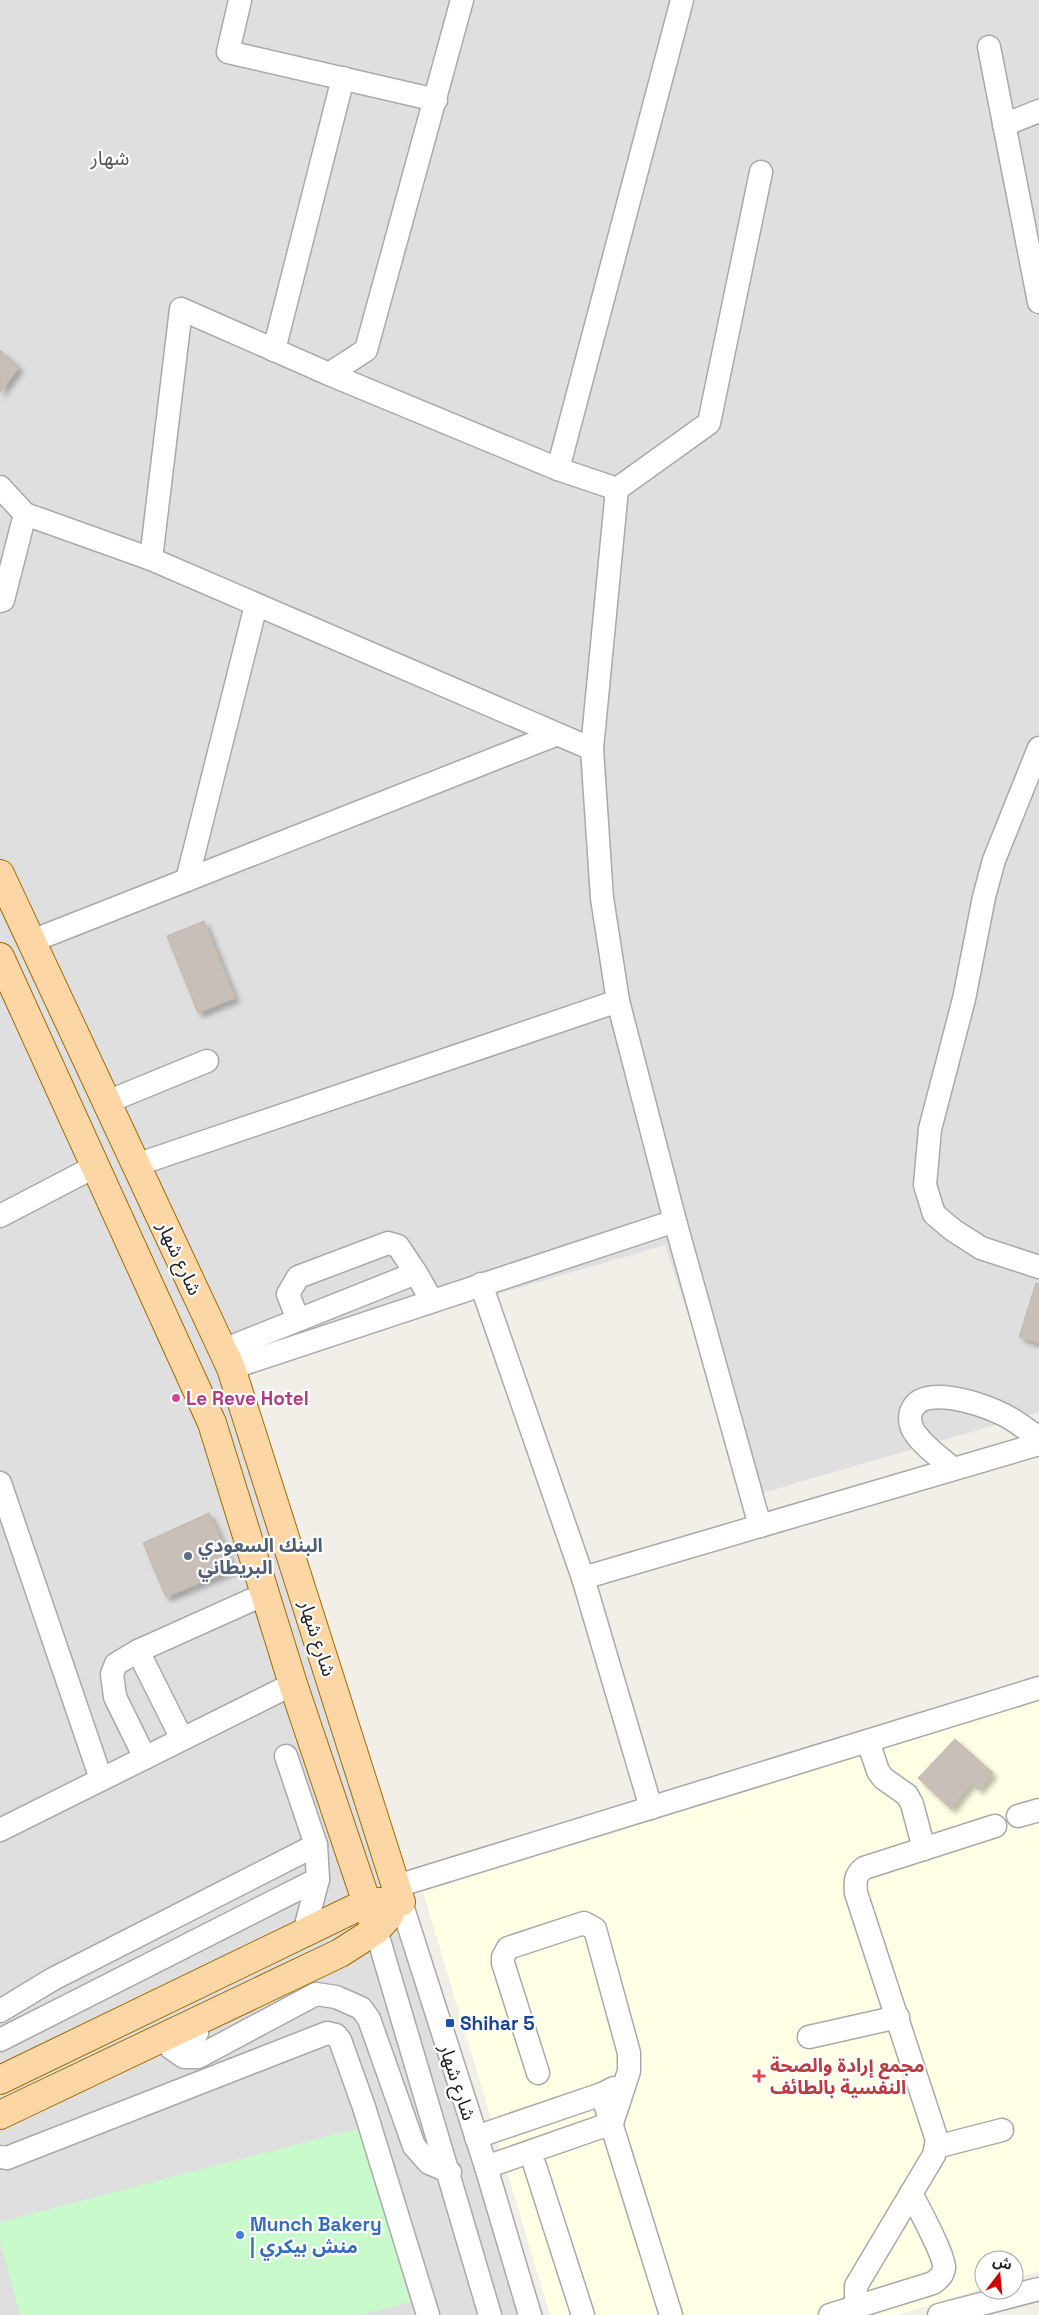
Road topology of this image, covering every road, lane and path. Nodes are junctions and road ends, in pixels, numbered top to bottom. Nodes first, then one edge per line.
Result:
1 (240, 0) edge
2 (462, 0) edge
3 (682, 0) edge
4 (989, 47) dead end
5 (343, 78) junction
6 (436, 100) junction
7 (1039, 111) edge
8 (1004, 125) junction
9 (761, 172) dead end
10 (1039, 302) edge
11 (274, 350) junction
12 (329, 374) junction
13 (558, 469) junction
14 (0, 487) edge
15 (617, 489) junction
16 (25, 514) junction
17 (151, 559) junction
18 (0, 601) edge
19 (256, 605) junction
20 (554, 735) junction
21 (1039, 748) edge
22 (592, 749) junction
23 (0, 874) edge
24 (187, 880) junction
25 (32, 942) junction
26 (0, 957) edge
27 (618, 1001) junction
28 (207, 1061) dead end
29 (107, 1102) junction
30 (136, 1165) junction
31 (94, 1167) junction
32 (0, 1216) edge
33 (675, 1221) junction
34 (1039, 1267) edge
35 (416, 1273) junction
36 (481, 1284) junction
37 (432, 1301) junction
38 (298, 1320) junction
39 (228, 1359) junction
40 (1039, 1438) edge
41 (1039, 1444) edge
42 (953, 1469) junction
43 (0, 1483) edge
44 (760, 1526) junction
45 (583, 1578) junction
46 (265, 1594) junction
47 (138, 1651) junction
48 (293, 1684) junction
49 (1039, 1688) edge
50 (182, 1739) junction
51 (868, 1741) junction
52 (286, 1756) dead end
53 (145, 1758) junction
54 (101, 1779) junction
55 (650, 1808) junction
56 (996, 1826) dead end
57 (0, 1830) edge
58 (316, 1845) junction
59 (924, 1849) junction
60 (318, 1879) junction
61 (399, 1894) junction
62 (368, 1902) junction
63 (376, 1930) junction
64 (304, 1933) junction
65 (340, 1953) junction
66 (0, 2011) edge
67 (898, 2017) junction
68 (2, 2031) edge
69 (809, 2037) dead end
70 (198, 2057) junction
71 (538, 2073) dead end
72 (208, 2079) junction
73 (0, 2080) edge
74 (626, 2082) junction
75 (602, 2094) junction
76 (0, 2115) edge
77 (612, 2123) junction
78 (1002, 2130) dead end
79 (476, 2137) junction
80 (936, 2147) junction
81 (0, 2157) edge
82 (535, 2166) dead end
83 (486, 2167) junction
84 (450, 2172) junction
85 (912, 2193) junction
86 (1039, 2289) edge
87 (856, 2307) junction
88 (428, 2315) edge
89 (490, 2315) edge
90 (530, 2315) edge
91 (584, 2315) edge
92 (671, 2315) edge
93 (830, 2315) edge
94 (939, 2315) edge

1 - 5 street
2 - 6 street
3 - 13 street
4 - 8 street
5 - 6 street
5 - 11 street
6 - 12 street
7 - 8 street
8 - 10 street
9 - 15 street
11 - 12 street
11 - 17 street
12 - 13 street
13 - 15 street
14 - 16 street
15 - 22 street
16 - 17 street
16 - 18 street
17 - 19 street
19 - 20 street
19 - 24 street
20 - 22 street
20 - 24 street
21 - 34 street
22 - 27 street
23 - 25 main road, شارع شهار
24 - 25 street
25 - 29 main road, شارع شهار
26 - 31 main road, شارع شهار
27 - 30 street
27 - 33 street
28 - 29 street
29 - 30 main road, شارع شهار
30 - 39 main road, شارع شهار
31 - 32 street
31 - 46 main road, شارع شهار
33 - 36 street
33 - 44 street
35 - 37 street
35 - 38 street
35 - 38 street
36 - 37 street
36 - 45 street
37 - 39 street
38 - 39 street
39 - 61 main road, شارع شهار
40 - 42 street
41 - 42 street
42 - 44 street
43 - 54 street
44 - 45 street
45 - 55 street
46 - 47 street
46 - 48 main road, شارع شهار
47 - 50 street
47 - 53 street
48 - 50 street
48 - 62 main road, شارع شهار
49 - 51 street
50 - 53 street
51 - 55 street
51 - 59 street
52 - 58 street
53 - 54 street
54 - 57 street
55 - 61 street
56 - 59 street
58 - 60 street
58 - 66 street
59 - 67 street
60 - 64 street
60 - 68 street
61 - 62 main road
61 - 63 main road
61 - 79 street, شارع شهار
62 - 63 main road, شارع شهار
62 - 64 main road
63 - 65 main road
63 - 84 street, شارع شهار
64 - 73 main road
65 - 70 street
65 - 76 main road
67 - 69 street
67 - 80 street
70 - 72 street
70 - 84 street
71 - 74 street
72 - 81 street
72 - 88 street
74 - 75 street
74 - 77 street
75 - 77 street
75 - 79 street
77 - 83 street
77 - 92 street
78 - 80 street
79 - 83 street, شارع شهار
80 - 85 street
82 - 91 street
83 - 90 street, شارع شهار
84 - 89 street, شارع شهار
85 - 87 street
85 - 87 street
86 - 94 street
87 - 93 street

